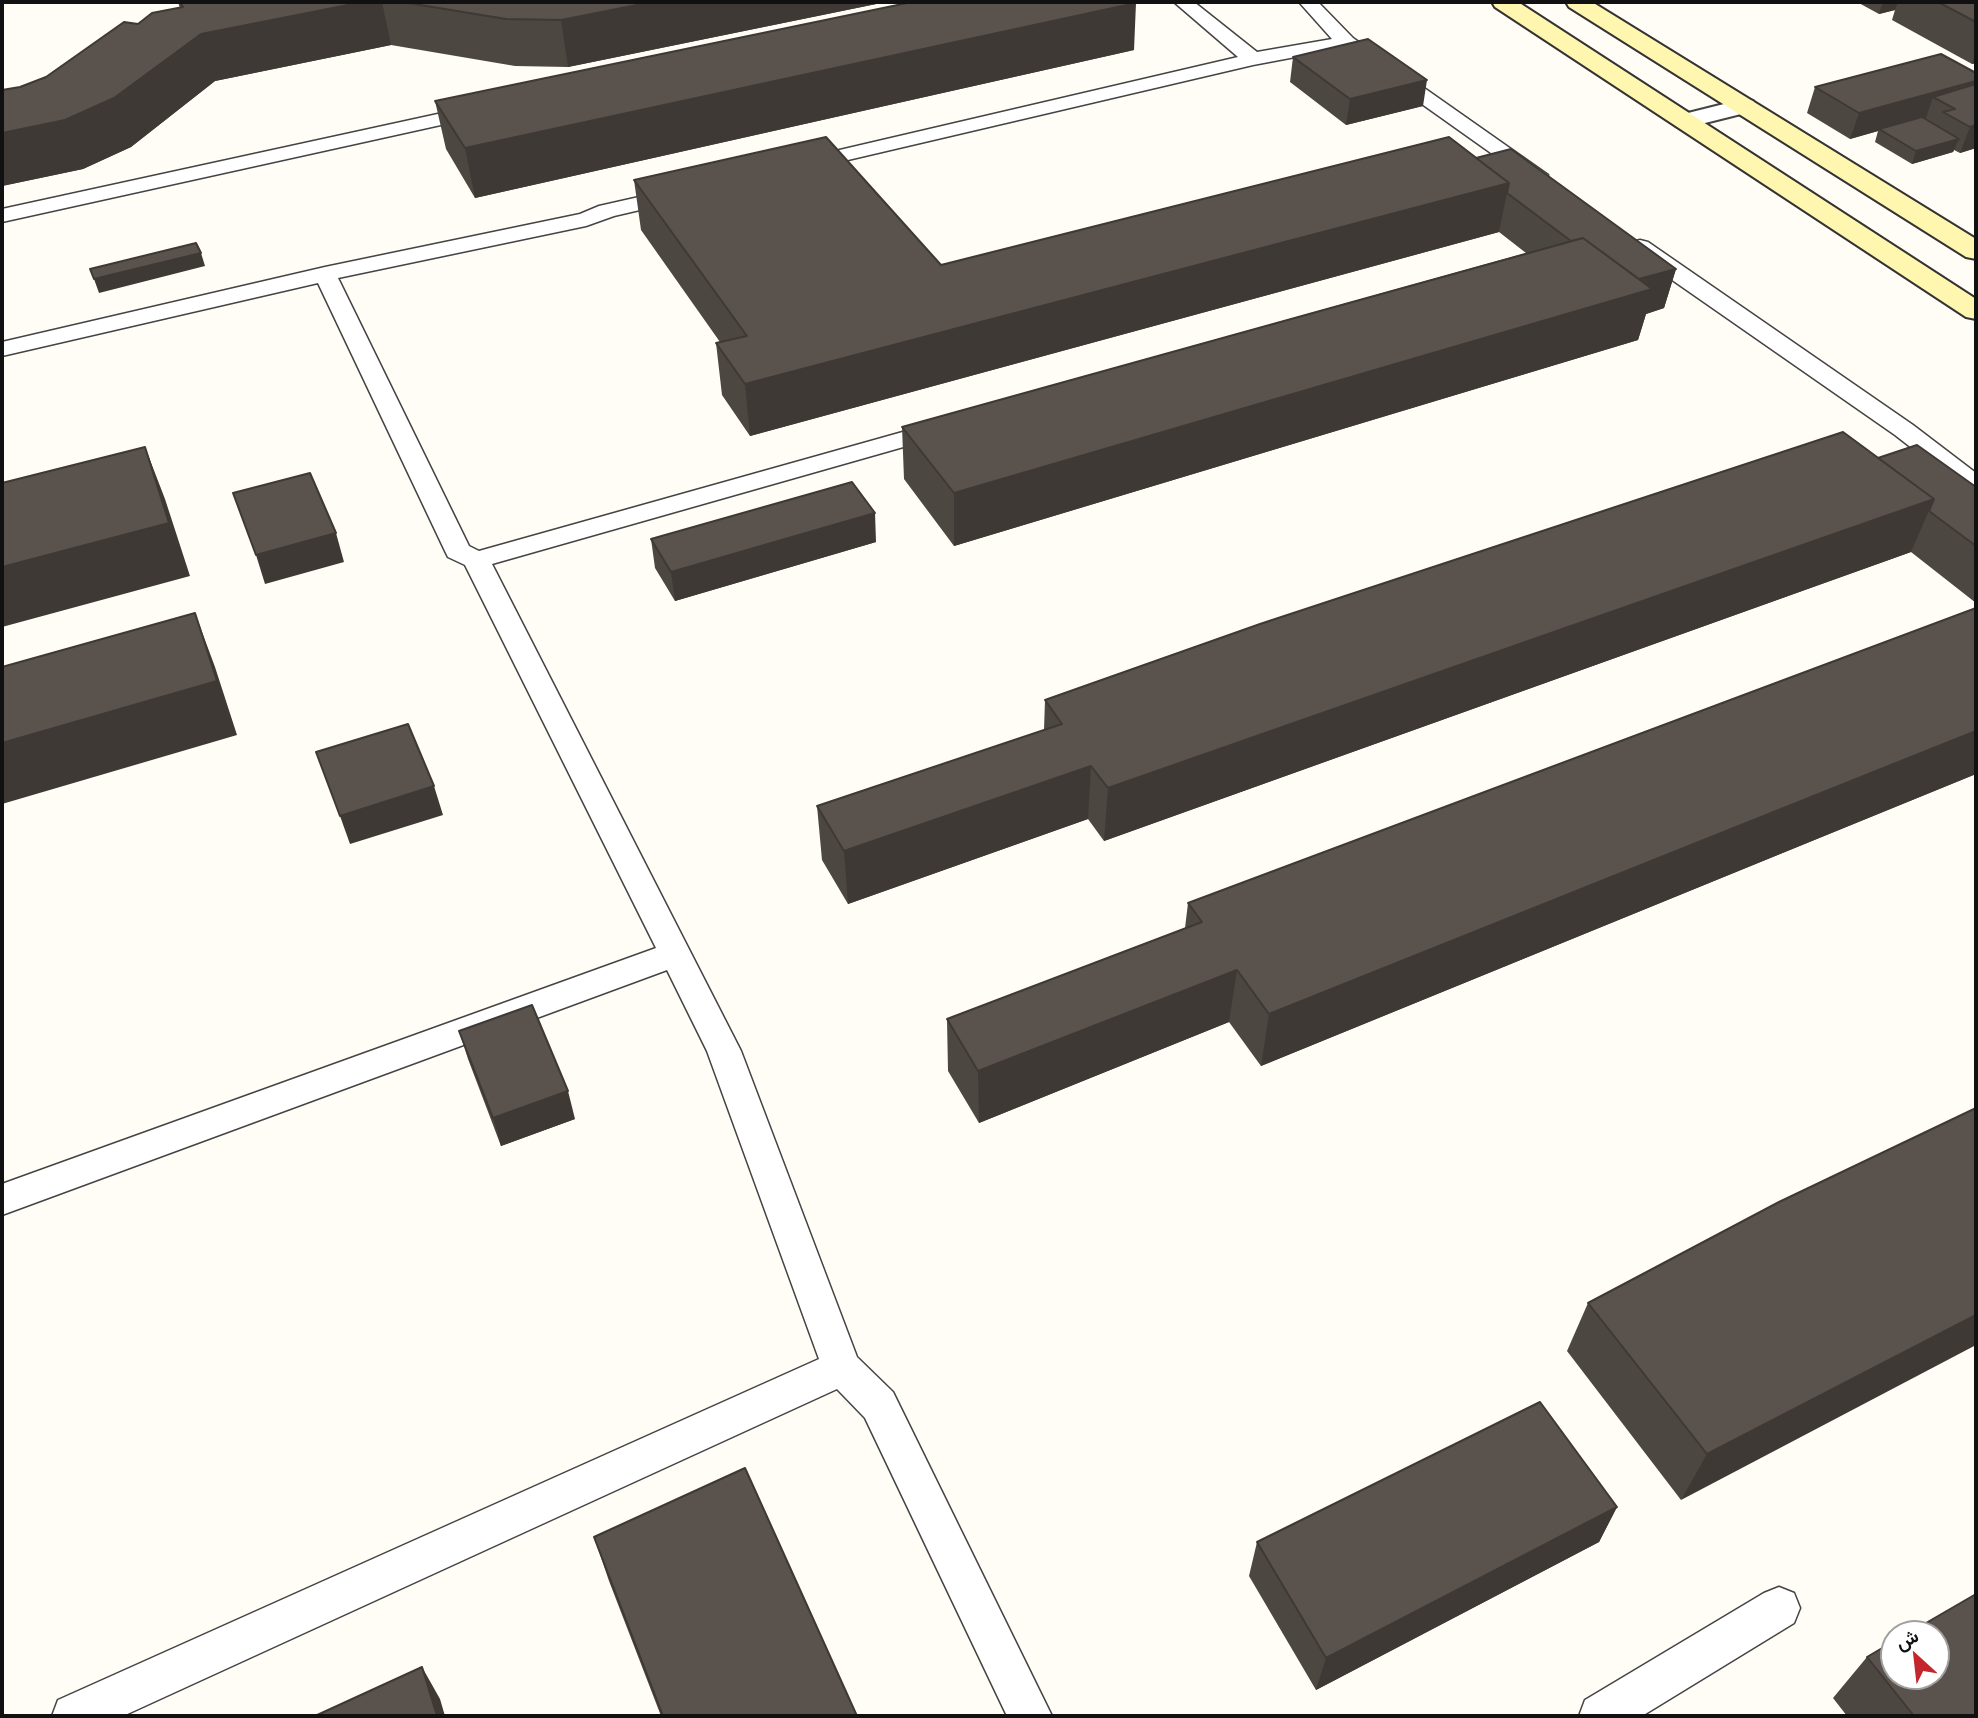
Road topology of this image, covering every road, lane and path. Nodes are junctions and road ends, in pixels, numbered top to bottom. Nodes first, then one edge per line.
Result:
1 (1183, 2) edge
2 (1308, 2) edge
3 (1503, 2) edge
4 (1577, 2) edge
5 (1346, 43) junction
6 (1253, 59) junction
7 (501, 106) edge
8 (1744, 106) junction
9 (1685, 121) junction
10 (782, 170) edge
11 (1551, 185) edge
12 (701, 188) edge
13 (2, 216) edge
14 (1619, 232) edge
15 (1976, 251) edge
16 (325, 274) junction
17 (1976, 311) edge
18 (2, 349) edge
19 (933, 431) edge
20 (1976, 485) edge
21 (476, 560) junction
22 (675, 954) junction
23 (2, 1200) edge
24 (842, 1368) junction
25 (1779, 1608) dead end
26 (74, 1716) edge
27 (1030, 1716) edge
28 (1601, 1716) edge

1 - 6 lane
2 - 5 lane
3 - 9 street
4 - 8 street
5 - 6 lane
5 - 11 lane
6 - 10 lane
7 - 13 lane
8 - 9 street
8 - 15 street
9 - 17 street
12 - 16 lane
14 - 20 lane
16 - 18 lane
16 - 21 lane
19 - 21 lane
21 - 22 lane
22 - 23 lane
22 - 24 lane
24 - 26 lane
24 - 27 lane
25 - 28 lane

